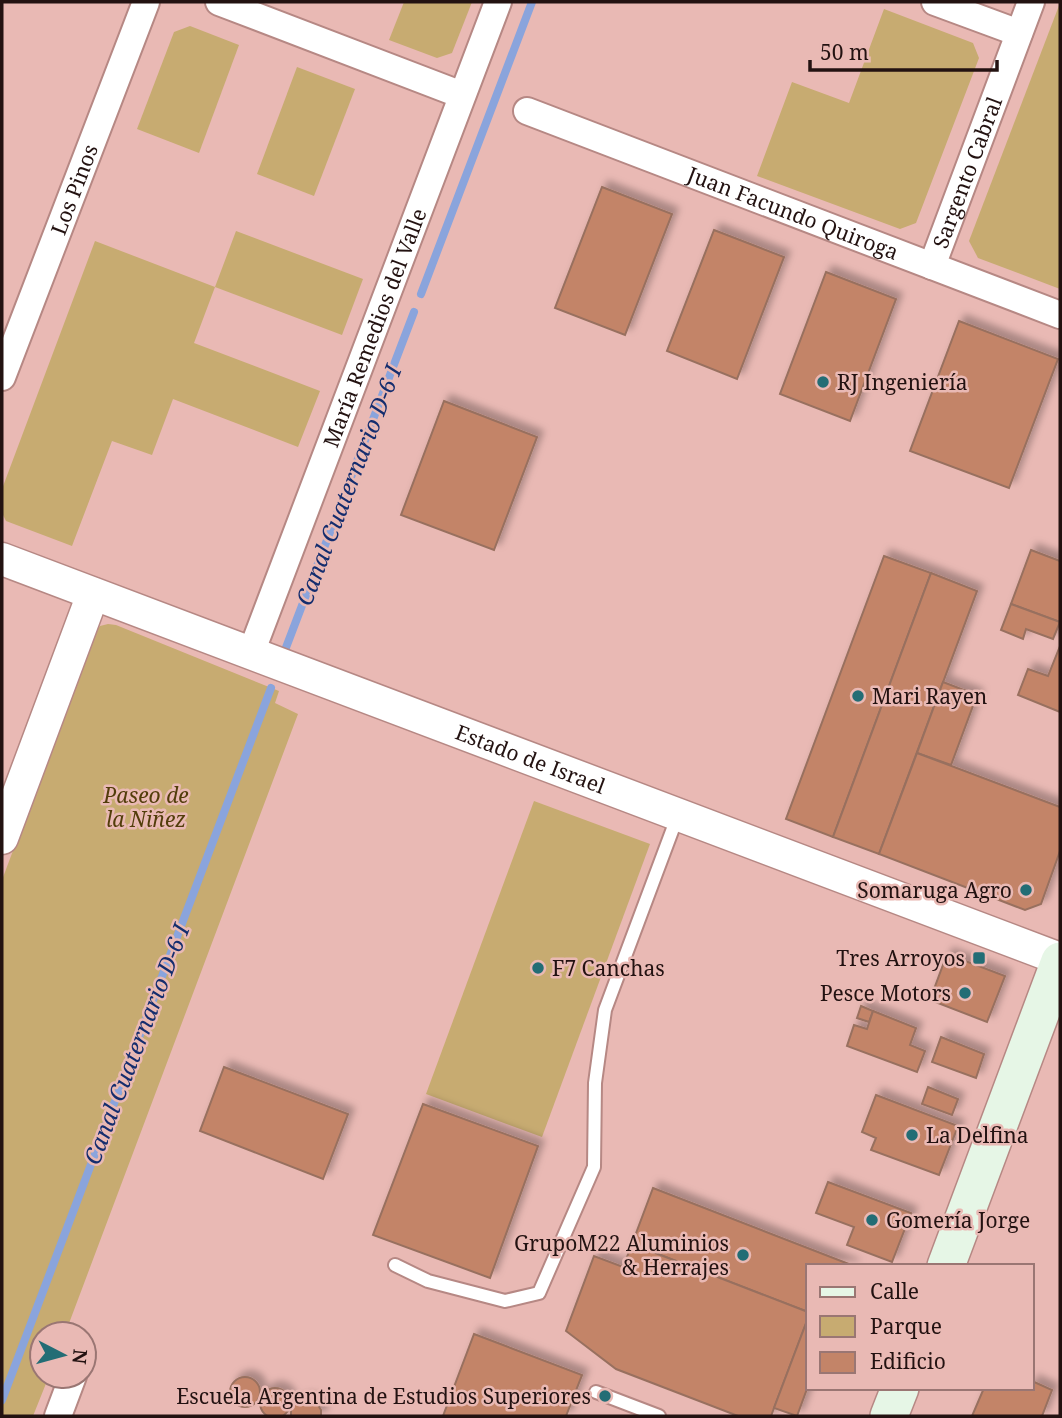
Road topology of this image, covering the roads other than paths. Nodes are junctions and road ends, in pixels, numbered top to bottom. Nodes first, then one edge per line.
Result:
1 (146, 2) edge
2 (219, 2) edge
3 (498, 2) edge
4 (935, 2) edge
5 (1031, 2) edge
6 (1019, 33) junction
7 (462, 95) junction
8 (527, 111) dead end
9 (932, 266) junction
10 (1060, 315) edge
11 (2, 377) edge
12 (2, 559) edge
13 (93, 594) junction
14 (251, 653) junction
15 (678, 814) junction
16 (4, 829) edge
17 (1060, 960) edge
18 (947, 1264) edge
19 (395, 1265) dead end
20 (68, 1390) edge
21 (899, 1390) edge
22 (596, 1392) dead end
23 (58, 1416) edge
24 (659, 1416) edge
25 (889, 1416) edge

1 - 11 street, Los Pinos
2 - 7 street
3 - 7 street, María Remedios del Valle
4 - 6 street
5 - 6 street, Sargento Cabral
6 - 9 street, Sargento Cabral
7 - 14 street, María Remedios del Valle
8 - 9 street, Juan Facundo Quiroga
9 - 10 street, Juan Facundo Quiroga
12 - 13 street, Estado de Israel
13 - 14 street, Estado de Israel
13 - 16 street
14 - 15 street, Estado de Israel
15 - 17 street, Estado de Israel
15 - 19 lane
17 - 18 main road
20 - 23 street
21 - 25 main road
22 - 24 lane

